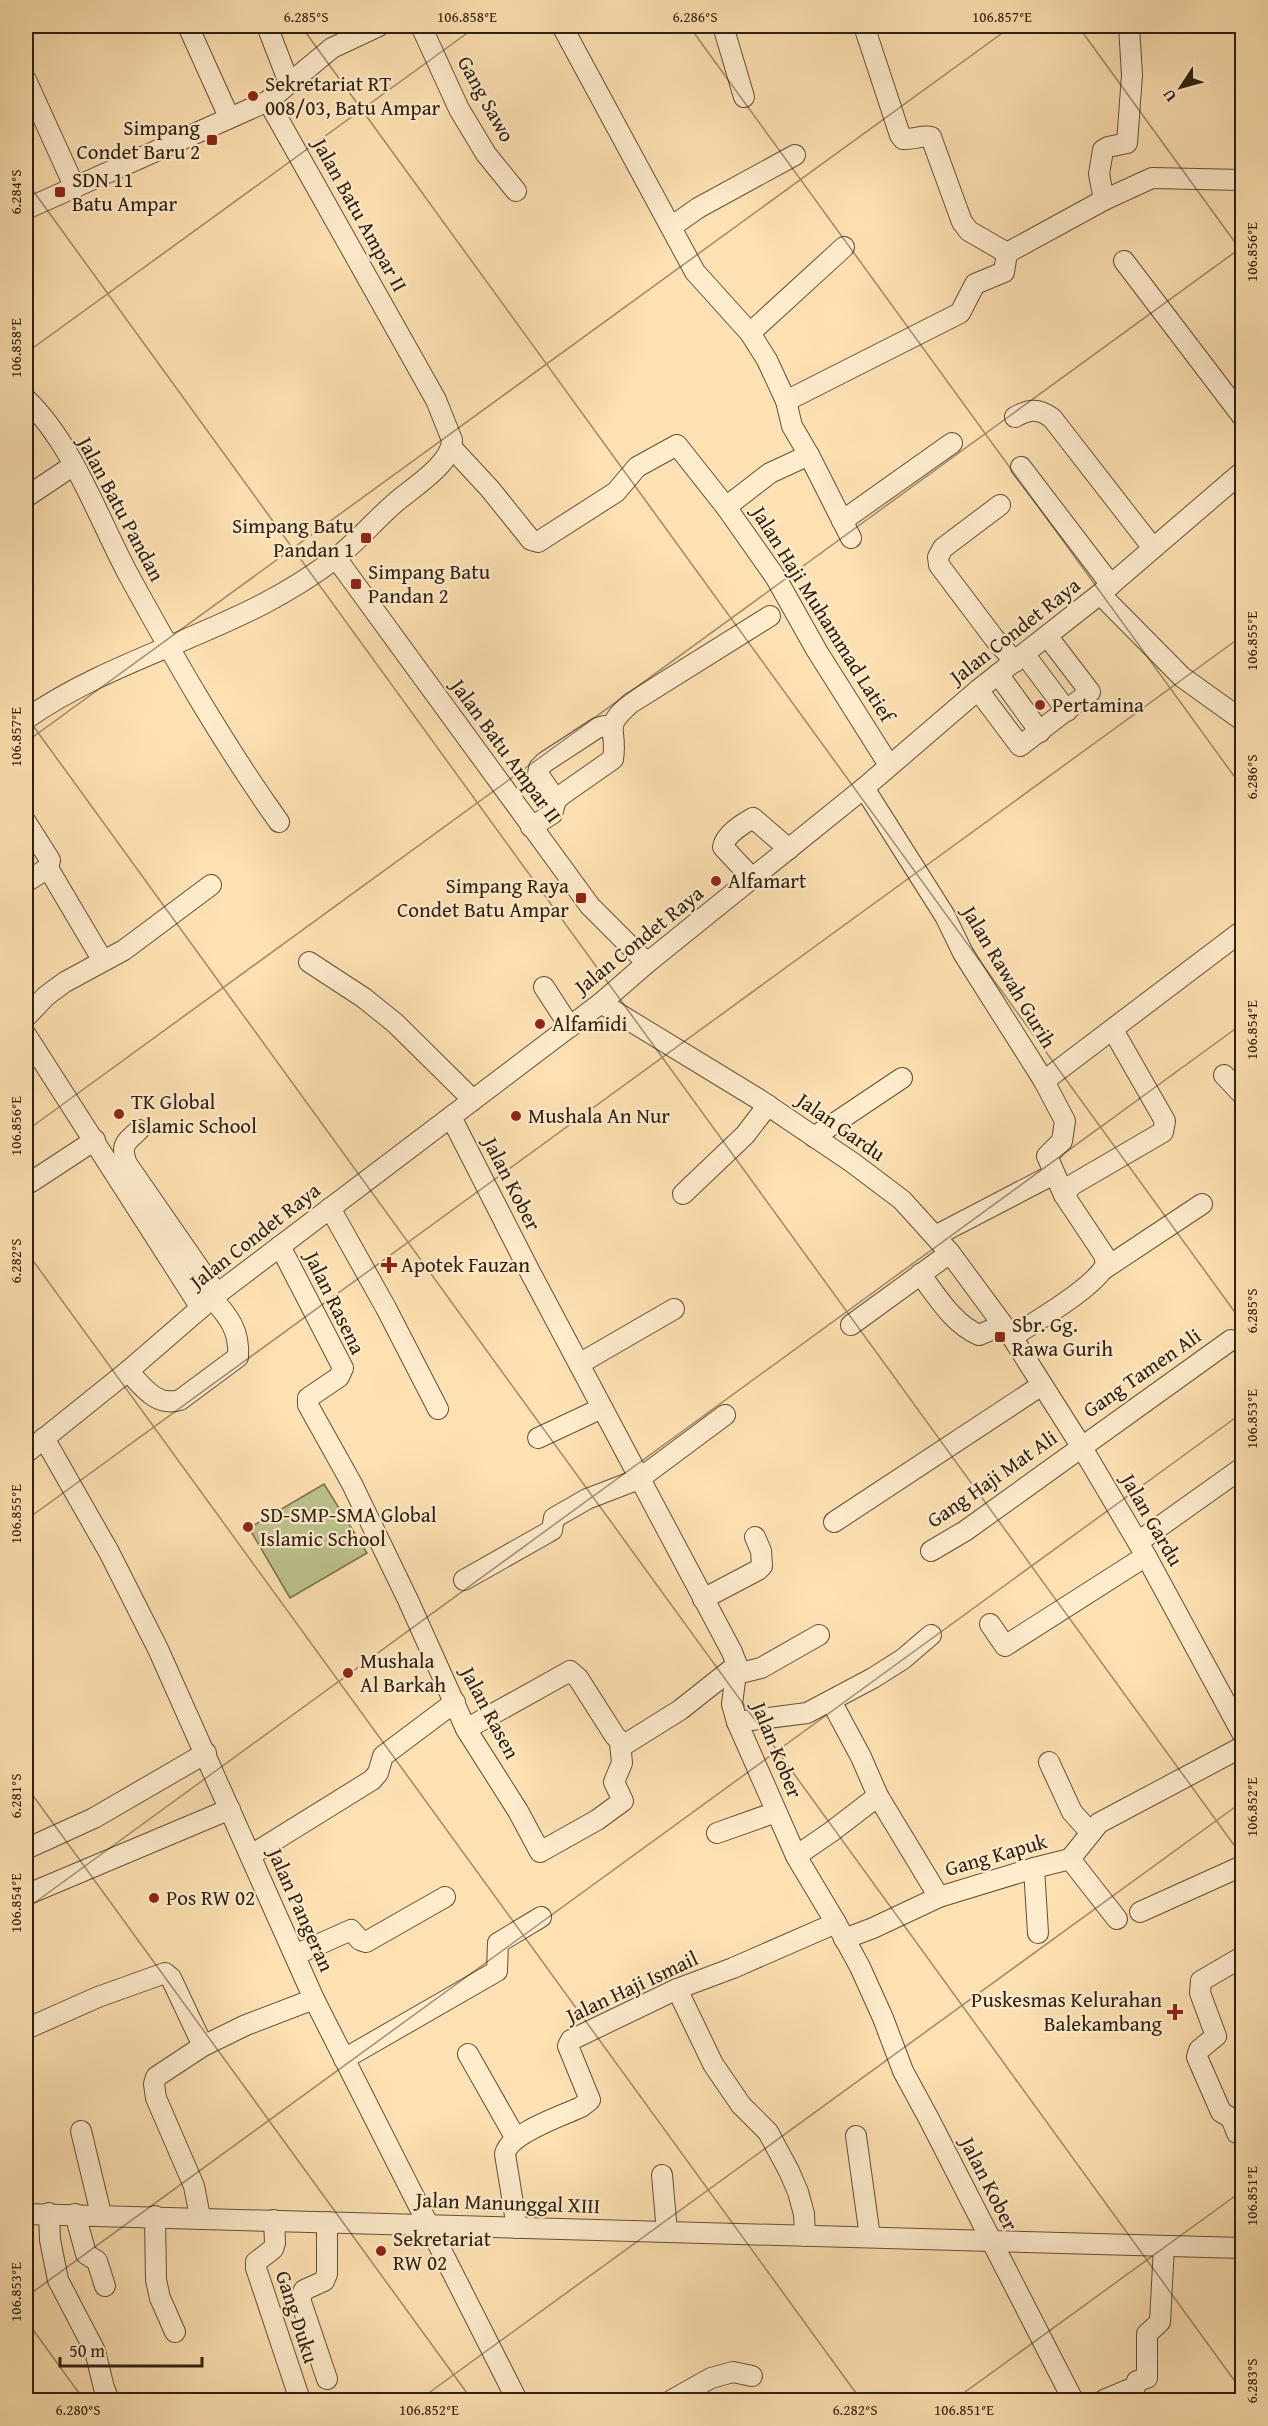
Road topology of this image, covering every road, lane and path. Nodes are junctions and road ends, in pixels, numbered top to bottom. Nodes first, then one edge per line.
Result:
1 (188, 26) edge
2 (267, 26) edge
3 (379, 26) edge
4 (421, 26) edge
5 (562, 26) edge
6 (723, 26) edge
7 (864, 26) edge
8 (1129, 26) edge
9 (26, 80) edge
10 (289, 83) junction
11 (744, 97) dead end
12 (268, 101) junction
13 (229, 117) junction
14 (795, 155) dead end
15 (1242, 180) edge
16 (75, 188) junction
17 (516, 191) dead end
18 (1104, 200) junction
19 (26, 209) edge
20 (671, 227) junction
21 (844, 247) dead end
22 (1007, 253) junction
23 (1124, 261) dead end
24 (750, 333) junction
25 (26, 399) edge
26 (786, 400) junction
27 (1242, 416) edge
28 (1014, 417) dead end
29 (952, 443) dead end
30 (452, 448) junction
31 (809, 455) junction
32 (74, 465) junction
33 (1021, 467) dead end
34 (1242, 472) edge
35 (26, 497) edge
36 (1000, 505) dead end
37 (726, 507) junction
38 (1153, 548) junction
39 (336, 558) junction
40 (1105, 590) junction
41 (770, 616) dead end
42 (1048, 637) junction
43 (167, 646) junction
44 (1020, 658) junction
45 (998, 674) junction
46 (978, 690) junction
47 (1067, 711) junction
48 (26, 717) edge
49 (1242, 720) edge
50 (611, 729) junction
51 (1040, 732) junction
52 (889, 765) junction
53 (864, 788) junction
54 (556, 800) junction
55 (26, 822) edge
56 (279, 822) dead end
57 (531, 827) junction
58 (789, 849) junction
59 (48, 868) junction
60 (752, 879) junction
61 (26, 882) edge
62 (211, 885) dead end
63 (1242, 931) edge
64 (103, 962) junction
65 (309, 962) dead end
66 (647, 963) junction
67 (544, 987) dead end
68 (601, 1003) junction
69 (26, 1017) edge
70 (570, 1027) junction
71 (1113, 1030) junction
72 (28, 1045) edge
73 (1224, 1075) dead end
74 (902, 1078) dead end
75 (1044, 1081) junction
76 (1242, 1094) edge
77 (473, 1100) junction
78 (768, 1105) junction
79 (451, 1117) junction
80 (139, 1130) dead end
81 (814, 1137) junction
82 (94, 1140) junction
83 (1054, 1174) junction
84 (26, 1180) edge
85 (683, 1194) dead end
86 (1064, 1196) junction
87 (1202, 1204) dead end
88 (330, 1208) junction
89 (935, 1236) junction
90 (280, 1246) junction
91 (950, 1253) junction
92 (1104, 1269) junction
93 (920, 1274) junction
94 (210, 1300) junction
95 (674, 1309) dead end
96 (851, 1325) dead end
97 (1007, 1331) junction
98 (1231, 1340) dead end
99 (579, 1364) junction
100 (128, 1371) junction
101 (1042, 1385) junction
102 (308, 1400) joint
103 (602, 1407) junction
104 (438, 1409) dead end
105 (724, 1415) dead end
106 (44, 1438) junction
107 (538, 1438) dead end
108 (1081, 1446) junction
109 (26, 1453) edge
110 (1242, 1468) edge
111 (639, 1479) junction
112 (834, 1522) dead end
113 (755, 1537) dead end
114 (1142, 1549) junction
115 (932, 1551) dead end
116 (464, 1580) dead end
117 (703, 1599) junction
118 (990, 1624) dead end
119 (819, 1635) dead end
120 (931, 1635) dead end
121 (737, 1670) junction
122 (831, 1701) junction
123 (454, 1702) junction
124 (737, 1722) junction
125 (1241, 1726) edge
126 (466, 1729) junction
127 (620, 1743) junction
128 (1242, 1747) edge
129 (206, 1753) junction
130 (1049, 1762) dead end
131 (878, 1796) junction
132 (230, 1809) junction
133 (776, 1812) junction
134 (1090, 1832) junction
135 (717, 1833) dead end
136 (26, 1849) edge
137 (251, 1855) junction
138 (796, 1856) junction
139 (1070, 1859) junction
140 (1242, 1866) edge
141 (1034, 1868) junction
142 (26, 1895) edge
143 (445, 1897) dead end
144 (939, 1897) junction
145 (1140, 1912) dead end
146 (541, 1917) dead end
147 (1117, 1919) dead end
148 (840, 1931) junction
149 (1038, 1933) dead end
150 (296, 1954) junction
151 (1242, 1957) edge
152 (677, 1989) junction
153 (314, 1999) junction
154 (26, 2029) edge
155 (202, 2046) junction
156 (468, 2055) dead end
157 (344, 2059) junction
158 (81, 2131) dead end
159 (1242, 2134) edge
160 (856, 2136) dead end
161 (515, 2137) junction
162 (662, 2175) dead end
163 (49, 2213) junction
164 (26, 2214) edge
165 (75, 2214) junction
166 (101, 2214) junction
167 (155, 2216) junction
168 (200, 2217) junction
169 (274, 2220) junction
170 (327, 2222) junction
171 (428, 2224) junction
172 (517, 2228) junction
173 (667, 2232) junction
174 (805, 2236) junction
175 (870, 2237) junction
176 (990, 2240) junction
177 (1164, 2246) junction
178 (1242, 2248) edge
179 (105, 2286) dead end
180 (175, 2332) dead end
181 (752, 2376) dead end
182 (327, 2379) dead end
183 (109, 2400) edge
184 (300, 2400) edge
185 (518, 2400) edge
186 (672, 2400) edge
187 (1073, 2400) edge
188 (1104, 2400) edge

1 - 13 street
2 - 10 street
3 - 10 street
4 - 17 street, Gang Sawo
5 - 20 street
6 - 11 street
7 - 22 street
8 - 18 street
9 - 16 street
10 - 12 street
12 - 13 street
12 - 30 street, Jalan Batu Ampar II
13 - 16 street
14 - 20 street
15 - 18 street
16 - 19 street
18 - 22 street
20 - 24 street
21 - 24 street
22 - 26 street
23 - 27 street
24 - 26 street
25 - 32 street, Jalan Batu Pandan
26 - 31 street
28 - 38 street
29 - 31 street
30 - 37 street
30 - 39 street
31 - 37 street, Jalan Haji Muhammad Latief
32 - 35 street
32 - 43 street, Jalan Batu Pandan
33 - 40 street
34 - 38 street, Jalan Condet Raya
36 - 44 street
37 - 52 street, Jalan Haji Muhammad Latief
38 - 40 street, Jalan Condet Raya
39 - 43 street
39 - 57 street, Jalan Batu Ampar II
40 - 42 street, Jalan Condet Raya
40 - 49 street
41 - 50 street
42 - 44 street, Jalan Condet Raya
42 - 47 street
43 - 48 street
43 - 56 street, Jalan Batu Pandan
44 - 45 street, Jalan Condet Raya
44 - 47 street
45 - 46 street, Jalan Condet Raya
45 - 51 street
46 - 51 street
46 - 52 street, Jalan Condet Raya
47 - 51 street
50 - 54 street
50 - 54 street
52 - 53 street, Jalan Condet Raya
53 - 58 street, Jalan Condet Raya
53 - 75 street, Jalan Rawah Gurih
54 - 57 street
55 - 59 street
57 - 66 street, Jalan Batu Ampar II
58 - 60 street, Jalan Condet Raya
58 - 60 street
59 - 61 street
59 - 64 street
60 - 66 street, Jalan Condet Raya
62 - 64 street
63 - 71 street
64 - 69 street
65 - 77 street
66 - 68 street, Jalan Condet Raya
67 - 70 street
68 - 70 street, Jalan Condet Raya
68 - 78 street, Jalan Gardu
70 - 77 street, Jalan Condet Raya
71 - 75 street
71 - 86 street
72 - 82 street
73 - 76 street
74 - 81 street
75 - 83 street, Jalan Rawah Gurih
77 - 79 street, Jalan Condet Raya
78 - 81 street, Jalan Gardu
78 - 85 street
79 - 88 street, Jalan Condet Raya
79 - 99 street, Jalan Kober
80 - 94 street
81 - 89 street, Jalan Gardu
82 - 84 street
82 - 94 street
83 - 86 street, Jalan Rawah Gurih
83 - 89 street
86 - 92 street
87 - 92 street
88 - 90 street, Jalan Condet Raya
88 - 104 street
89 - 91 street, Jalan Gardu
90 - 94 street, Jalan Condet Raya
90 - 102 street, Jalan Rasena
91 - 93 street
91 - 97 street, Jalan Gardu
92 - 97 street
93 - 96 street
93 - 97 street
94 - 100 street, Jalan Condet Raya
94 - 100 street
95 - 99 street
97 - 101 street, Jalan Gardu
98 - 108 street, Gang Tamen Ali
99 - 103 street, Jalan Kober
100 - 106 street, Jalan Condet Raya
101 - 108 street, Jalan Gardu
101 - 112 street
102 - 123 street, Jalan Rasen
103 - 107 street
103 - 111 street, Jalan Kober
105 - 111 street
106 - 109 street, Jalan Condet Raya
106 - 129 street, Jalan Pangeran
108 - 114 street, Jalan Gardu
108 - 115 street, Gang Haji Mat Ali
110 - 114 street
111 - 116 street
111 - 117 street, Jalan Kober
113 - 117 street
114 - 118 street
114 - 125 street, Jalan Gardu
117 - 121 street, Jalan Kober
119 - 121 street
120 - 122 street
121 - 124 street, Jalan Kober
121 - 127 street
122 - 124 street
122 - 131 street
123 - 126 street, Jalan Rasen
123 - 137 street
124 - 133 street, Jalan Kober
126 - 127 street
126 - 127 street, Jalan Rasen
128 - 134 street, Gang Kapuk
129 - 132 street, Jalan Pangeran
129 - 136 street
130 - 134 street
131 - 138 street
131 - 144 street
132 - 137 street, Jalan Pangeran
132 - 142 street
133 - 135 street
133 - 138 street, Jalan Kober
134 - 139 street, Gang Kapuk
137 - 150 street, Jalan Pangeran
138 - 148 street, Jalan Kober
139 - 141 street, Gang Kapuk
139 - 147 street
140 - 145 street
141 - 144 street, Gang Kapuk
141 - 149 street
143 - 150 street
144 - 148 street, Gang Kapuk
146 - 157 street
148 - 152 street, Jalan Haji Ismail
148 - 176 street, Jalan Kober
150 - 153 street, Jalan Pangeran
151 - 159 street
152 - 161 street, Jalan Haji Ismail
152 - 174 street
153 - 155 street
153 - 157 street, Jalan Pangeran
154 - 155 street
155 - 168 street
156 - 161 street
157 - 171 street, Jalan Pangeran
158 - 166 street
160 - 175 street
161 - 172 street
162 - 173 street
163 - 164 street, Jalan Manunggal XIII
163 - 165 street, Jalan Manunggal XIII
163 - 183 street
165 - 166 street, Jalan Manunggal XIII
165 - 179 street
166 - 167 street, Jalan Manunggal XIII
167 - 168 street, Jalan Manunggal XIII
167 - 180 street
168 - 169 street, Jalan Manunggal XIII
169 - 170 street, Jalan Manunggal XIII
169 - 184 street, Gang Duku
170 - 171 street, Jalan Manunggal XIII
170 - 182 street
171 - 172 street, Jalan Manunggal XIII
171 - 185 street, Jalan Pangeran
172 - 173 street, Jalan Manunggal XIII
173 - 174 street, Jalan Manunggal XIII
174 - 175 street, Jalan Manunggal XIII
175 - 176 street, Jalan Manunggal XIII
176 - 177 street, Jalan Manunggal XIII
176 - 187 street, Jalan Kober
177 - 178 street, Jalan Manunggal XIII
177 - 188 street
181 - 186 street

